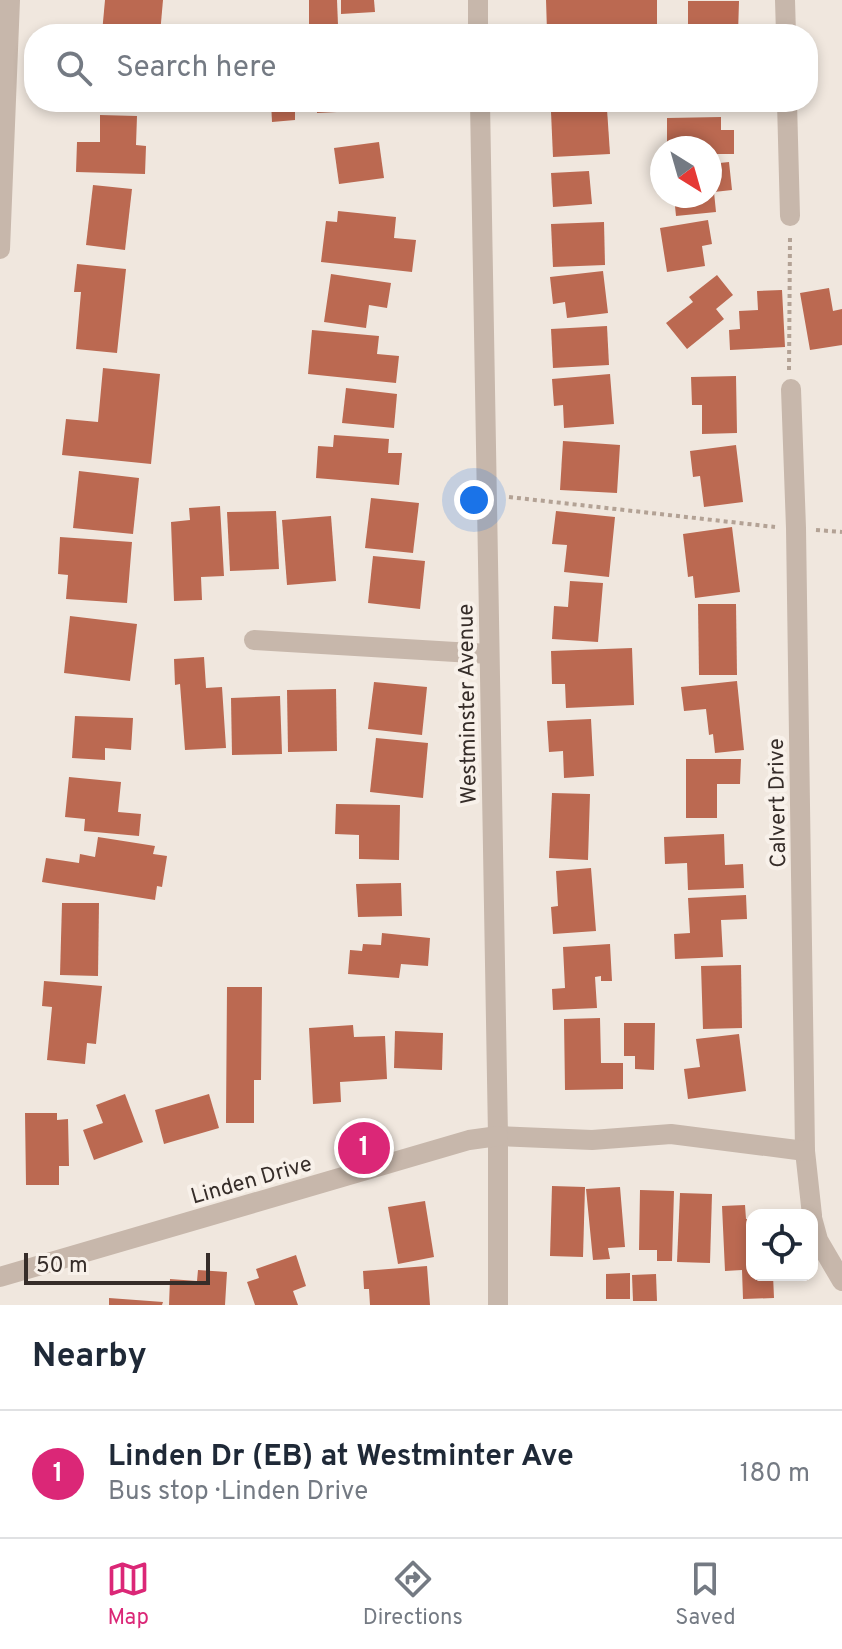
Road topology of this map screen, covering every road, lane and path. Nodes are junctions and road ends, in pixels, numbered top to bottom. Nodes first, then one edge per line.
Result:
1 (10, 0) edge
2 (478, 0) edge
3 (785, 0) edge
4 (478, 24) edge
5 (786, 24) edge
6 (480, 112) edge
7 (787, 112) edge
8 (790, 216) joint
9 (0, 249) edge
10 (791, 389) joint
11 (506, 497) dead end
12 (781, 528) dead end
13 (816, 530) dead end
14 (842, 532) edge
15 (254, 640) dead end
16 (489, 654) junction
17 (498, 1136) junction
18 (805, 1151) junction
19 (811, 1209) edge
20 (818, 1240) edge
21 (0, 1277) edge
22 (842, 1281) edge
23 (498, 1305) edge

1 - 9 street
2 - 4 street
3 - 5 street
6 - 16 street, Westminster Avenue
7 - 8 street
8 - 10 path
10 - 18 street, Calvert Drive
11 - 12 path
13 - 14 path
15 - 16 street
16 - 17 street, Westminster Avenue
17 - 18 street, Linden Drive
17 - 21 street, Linden Drive
17 - 23 street, Westminster Avenue
18 - 19 street, Calvert Drive
20 - 22 street, Calvert Drive

